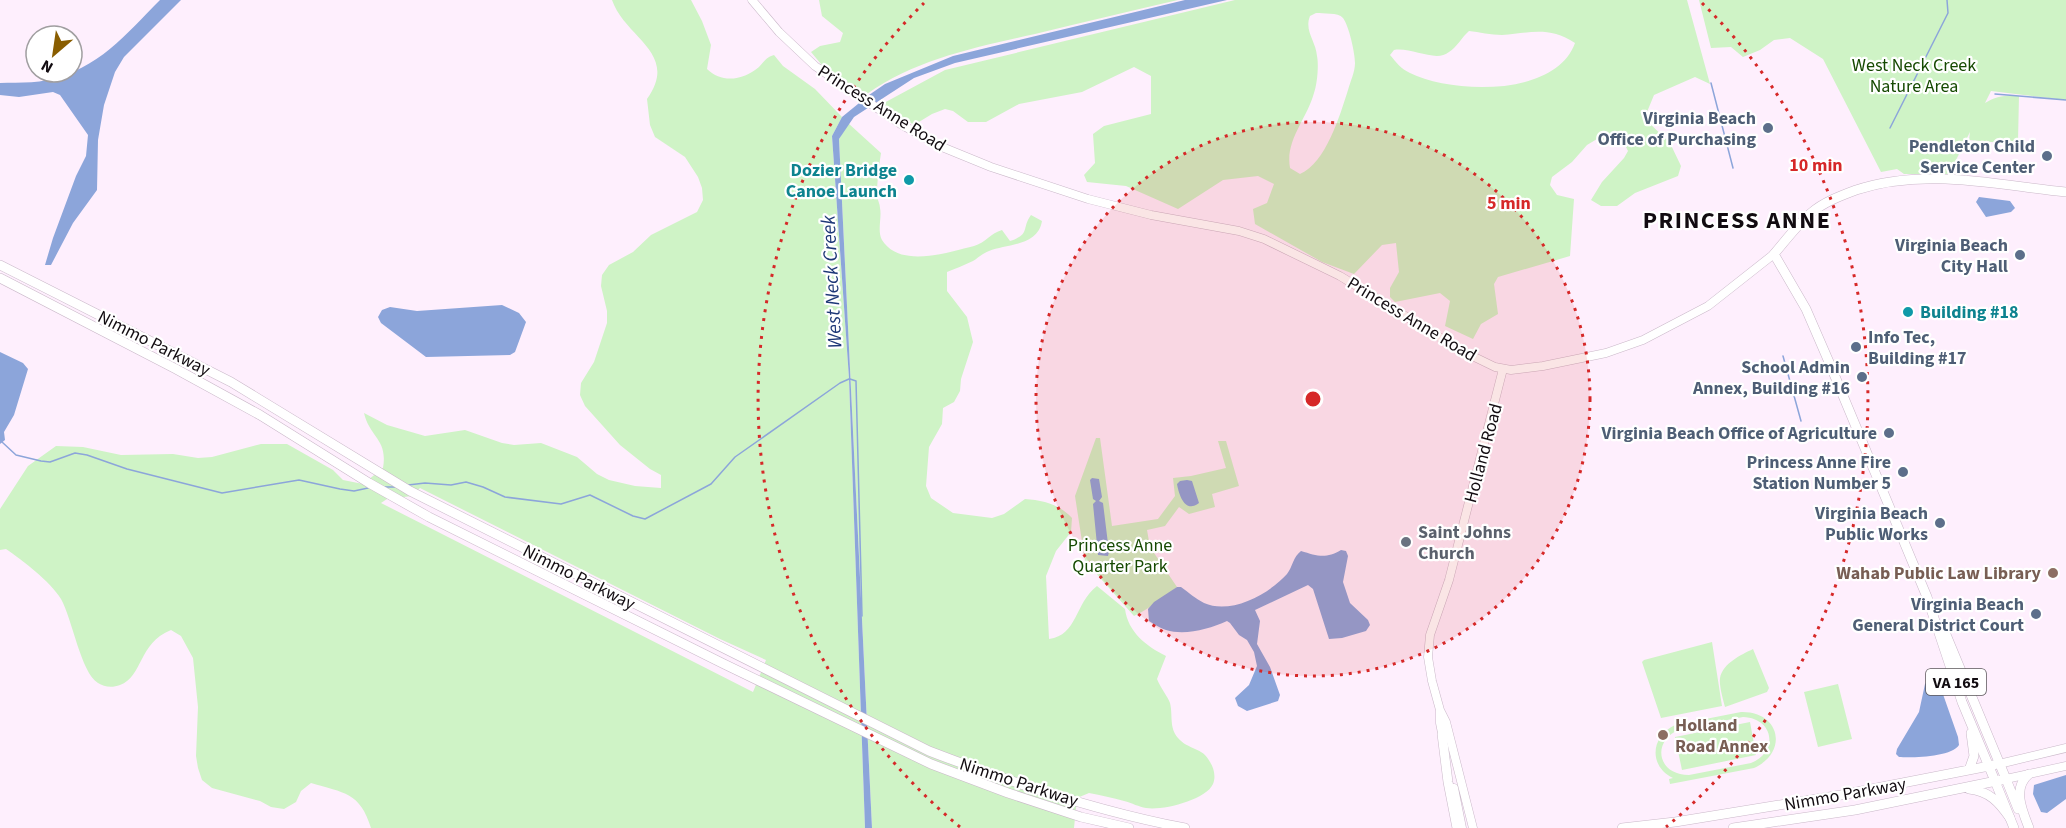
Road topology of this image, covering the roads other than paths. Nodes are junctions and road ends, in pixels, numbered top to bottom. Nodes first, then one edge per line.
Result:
1 (752, 0) edge
2 (2066, 192) edge
3 (1774, 254) junction
4 (0, 265) edge
5 (0, 278) edge
6 (1503, 369) junction
7 (1927, 597) junction
8 (1942, 642) junction
9 (1955, 679) junction
10 (1967, 687) junction
11 (1440, 710) junction
12 (1442, 734) junction
13 (2066, 748) edge
14 (1999, 764) junction
15 (1988, 766) junction
16 (2066, 766) edge
17 (1969, 770) junction
18 (2030, 774) junction
19 (2006, 779) junction
20 (1995, 782) junction
21 (1958, 789) junction
22 (2010, 818) junction
23 (1129, 828) edge
24 (1185, 828) edge
25 (1457, 828) edge
26 (1462, 828) edge
27 (1473, 828) edge
28 (1622, 828) edge
29 (1733, 828) edge
30 (2014, 828) edge
31 (2027, 828) edge

1 - 6 main road, Princess Anne Road
2 - 3 main road
3 - 6 main road, Princess Anne Road
3 - 7 main road, VA 165
4 - 24 main road, Nimmo Parkway
5 - 23 main road, Nimmo Parkway
6 - 11 main road, Holland Road
7 - 8 main road, VA 165
7 - 10 main road, VA 165
8 - 9 main road, VA 165
8 - 10 main road
9 - 15 main road, VA 165
9 - 17 main road
10 - 14 main road, VA 165
11 - 12 main road, Holland Road
11 - 27 main road, Holland Road
12 - 25 main road
12 - 26 main road, Holland Road
13 - 14 main road, Nimmo Parkway
14 - 15 main road, Nimmo Parkway
14 - 19 main road, VA 165
15 - 17 main road, Nimmo Parkway
15 - 20 main road, VA 165
16 - 18 main road, Nimmo Parkway
17 - 28 main road, Nimmo Parkway
18 - 19 main road, Nimmo Parkway
18 - 31 main road
19 - 20 main road, Nimmo Parkway
19 - 31 main road, VA 165
20 - 21 main road, Nimmo Parkway
20 - 22 main road, VA 165
21 - 22 main road
21 - 29 main road, Nimmo Parkway
22 - 30 main road, VA 165

